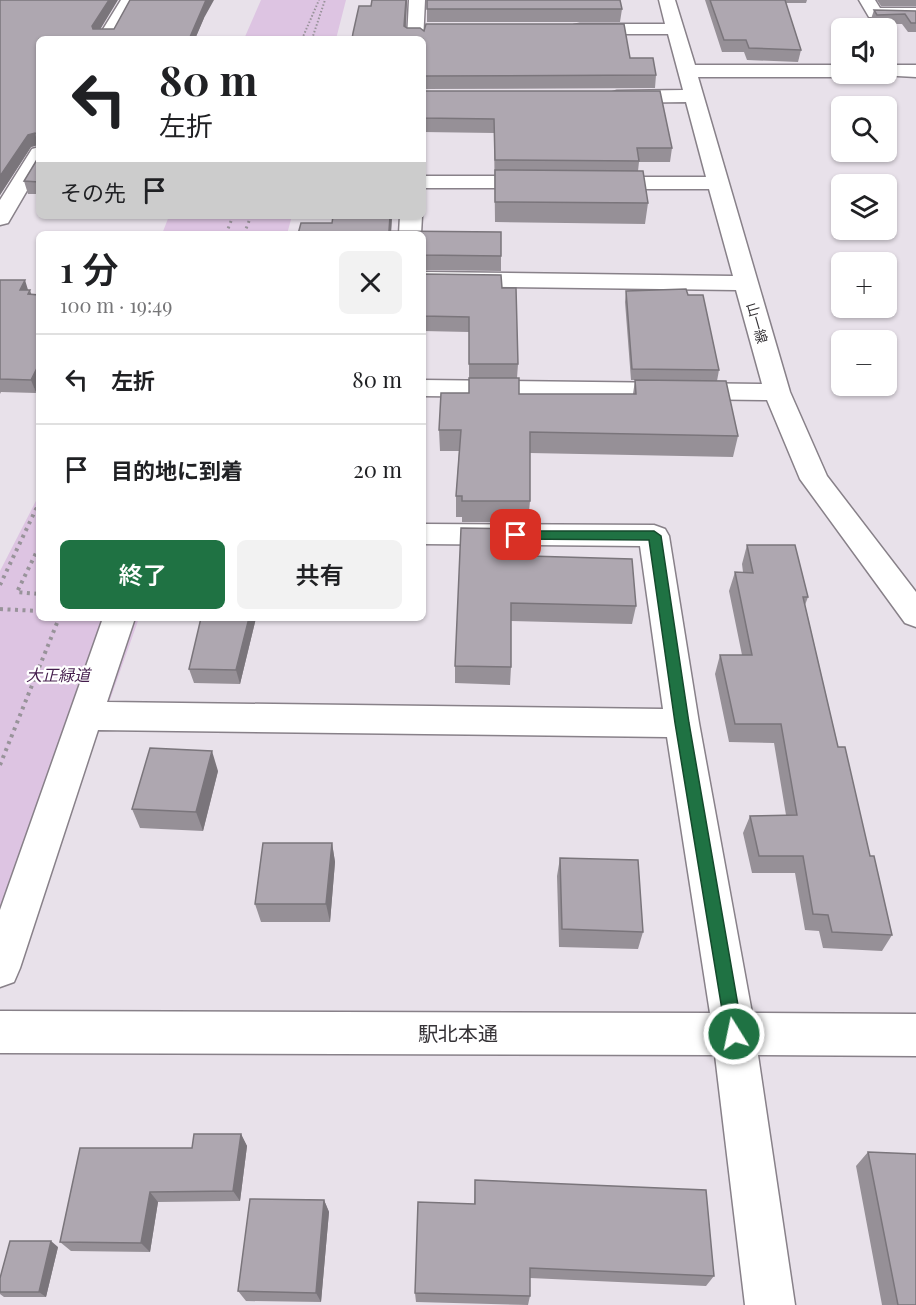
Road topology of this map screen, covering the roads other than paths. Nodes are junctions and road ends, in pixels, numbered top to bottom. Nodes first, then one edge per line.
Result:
1 (129, 0) edge
2 (417, 0) edge
3 (667, 0) edge
4 (867, 0) edge
5 (916, 13) edge
6 (557, 29) edge
7 (675, 29) junction
8 (420, 32) edge
9 (108, 36) edge
10 (687, 71) junction
11 (831, 71) edge
12 (897, 71) edge
13 (916, 71) edge
14 (694, 96) junction
15 (599, 97) edge
16 (36, 158) edge
17 (426, 182) edge
18 (552, 182) edge
19 (576, 183) edge
20 (717, 183) junction
21 (0, 219) edge
22 (426, 279) edge
23 (746, 283) junction
24 (426, 388) edge
25 (777, 392) junction
26 (426, 534) edge
27 (916, 615) edge
28 (118, 621) edge
29 (85, 716) junction
30 (682, 723) junction
31 (0, 968) edge
32 (0, 1032) edge
33 (734, 1034) junction
34 (916, 1035) edge
35 (770, 1305) edge

1 - 9 street
2 - 8 street
3 - 7 street, 山一線
4 - 5 street
6 - 7 street
7 - 10 street, 山一線
10 - 11 street
10 - 14 street, 山一線
12 - 13 street
14 - 15 street
14 - 20 street, 山一線
16 - 21 street
17 - 18 street
19 - 20 street
20 - 23 street, 山一線
22 - 23 street
23 - 25 street, 山一線
24 - 25 street
25 - 27 street, 山一線
26 - 30 street
28 - 29 street
29 - 30 street
29 - 31 street
30 - 33 street
32 - 33 street, 駅北本通
33 - 34 street, 駅北本通
33 - 35 street

